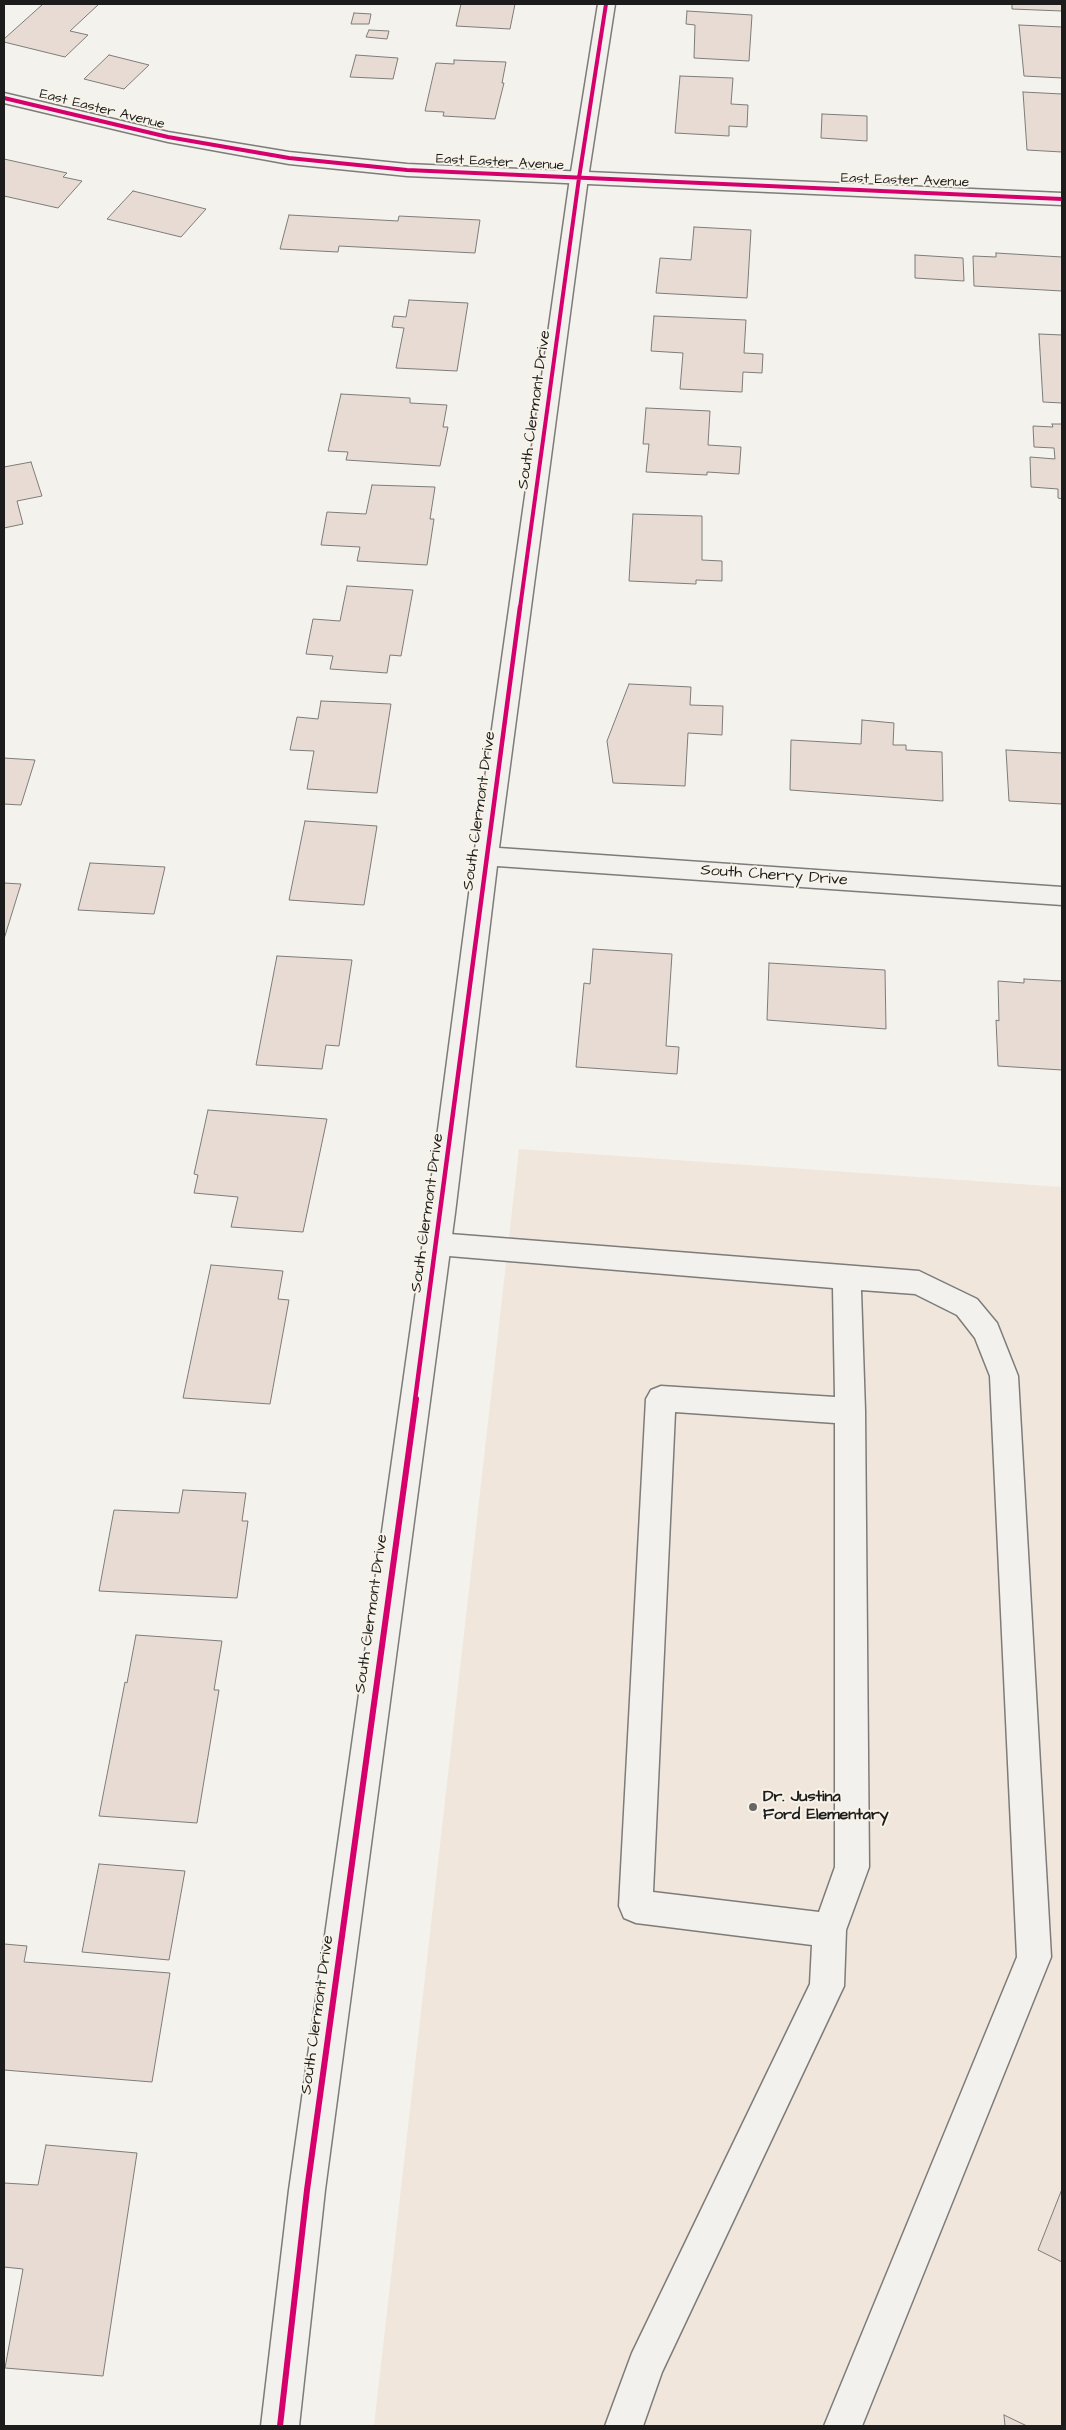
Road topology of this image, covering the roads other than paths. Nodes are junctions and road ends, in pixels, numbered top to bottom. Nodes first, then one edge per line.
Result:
1 (606, 4) edge
2 (4, 98) edge
3 (579, 178) junction
4 (1062, 199) edge
5 (486, 856) junction
6 (1062, 896) edge
7 (437, 1244) junction
8 (847, 1277) junction
9 (850, 1411) junction
10 (829, 1930) junction
11 (280, 2426) edge
12 (624, 2426) edge
13 (843, 2426) edge

1 - 3 street, South Clermont Drive
2 - 3 street, East Easter Avenue
3 - 4 street, East Easter Avenue
3 - 5 street, South Clermont Drive
5 - 6 street, South Cherry Drive
5 - 7 street, South Clermont Drive
7 - 8 street
7 - 11 street, South Clermont Drive
8 - 9 street
8 - 13 street
9 - 10 street
9 - 10 street
10 - 12 street

